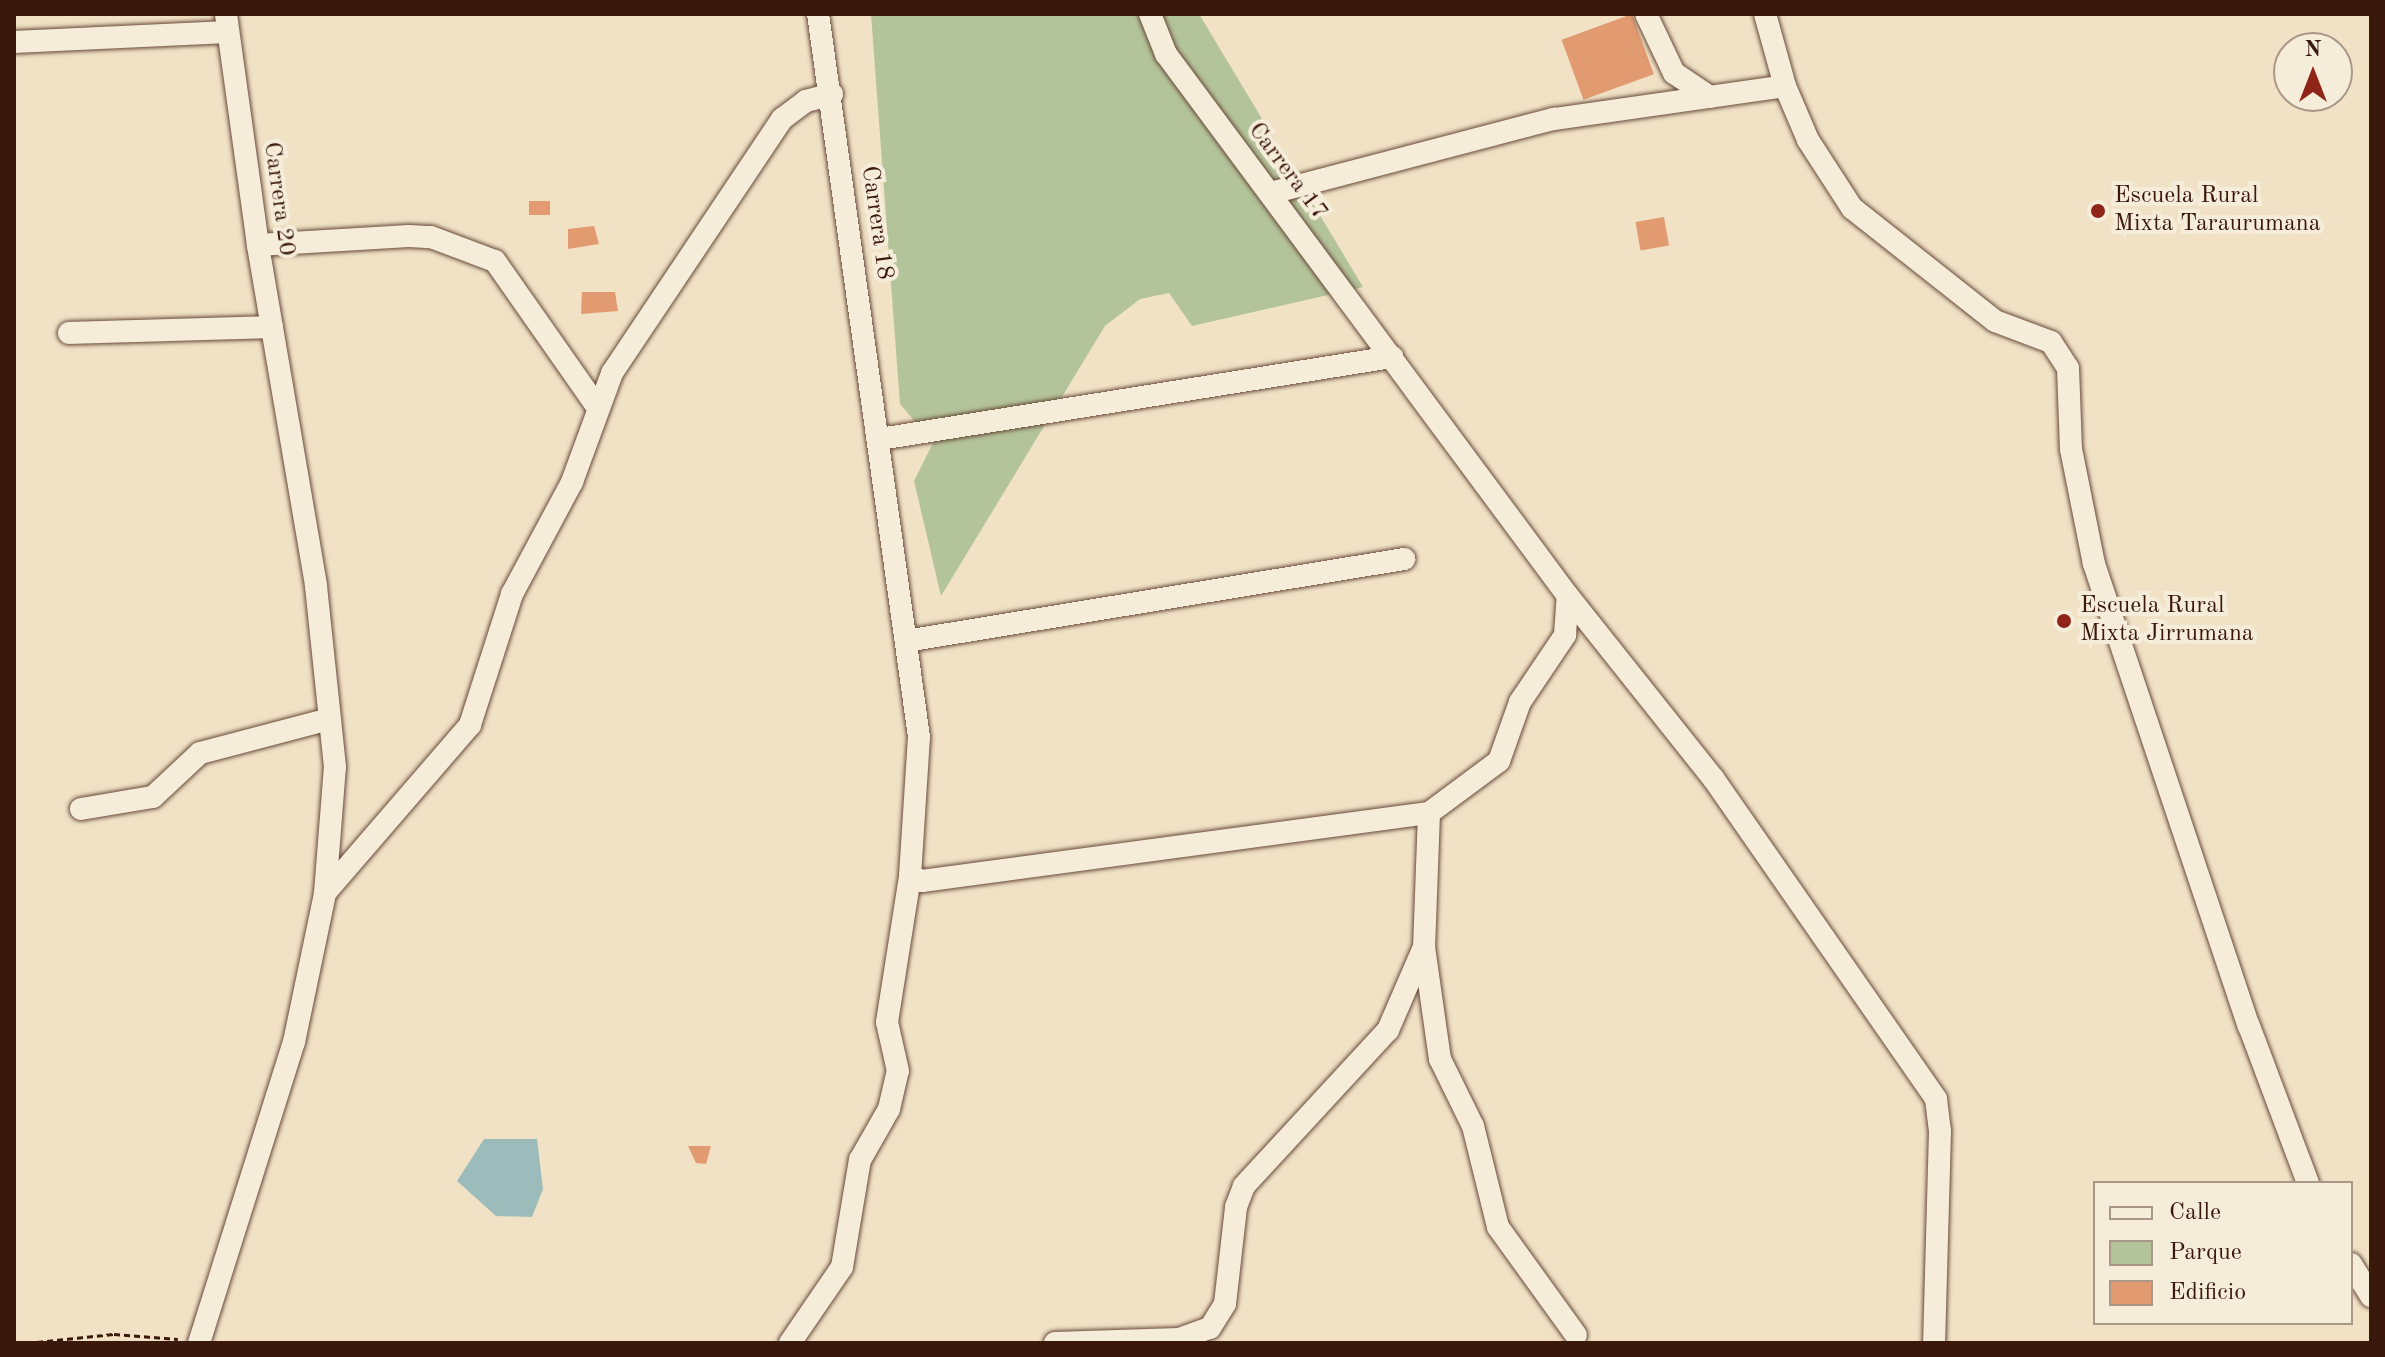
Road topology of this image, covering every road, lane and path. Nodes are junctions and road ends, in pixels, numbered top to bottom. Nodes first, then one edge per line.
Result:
1 (818, 14) edge
2 (1150, 14) edge
3 (1646, 14) edge
4 (1765, 14) edge
5 (227, 23) edge
6 (14, 42) edge
7 (1785, 86) junction
8 (832, 94) junction
9 (1710, 97) junction
10 (1271, 193) junction
11 (258, 245) junction
12 (272, 327) junction
13 (69, 333) dead end
14 (1392, 357) junction
15 (596, 405) junction
16 (880, 439) junction
17 (1404, 559) dead end
18 (1568, 596) junction
19 (906, 641) junction
20 (330, 719) junction
21 (81, 809) dead end
22 (1429, 813) junction
23 (910, 876) junction
24 (325, 893) junction
25 (1424, 947) junction
26 (2307, 1181) edge
27 (2353, 1267) edge
28 (2371, 1296) edge
29 (1576, 1335) dead end
30 (199, 1342) edge
31 (27, 1343) edge
32 (790, 1343) edge
33 (1055, 1343) edge
34 (1934, 1343) edge

1 - 8 street, Carrera 18
2 - 10 street, Carrera 17
3 - 9 street
4 - 7 street
5 - 6 street
5 - 11 street, Carrera 20
7 - 9 street
7 - 26 street
8 - 15 street
8 - 16 street, Carrera 18
9 - 10 street
10 - 14 street, Carrera 17
11 - 12 street, Carrera 20
11 - 15 street
12 - 13 street
12 - 20 street, Carrera 20
14 - 16 street
14 - 18 street, Carrera 17
15 - 24 street
16 - 19 street, Carrera 18
17 - 19 street
18 - 22 street
18 - 34 street, Carrera 17
19 - 23 street, Carrera 18
20 - 21 street
20 - 24 street, Carrera 20
22 - 23 street
22 - 25 street
23 - 32 street, Carrera 18
24 - 30 street, Carrera 20
25 - 29 street
25 - 33 street
27 - 28 street
30 - 31 path

